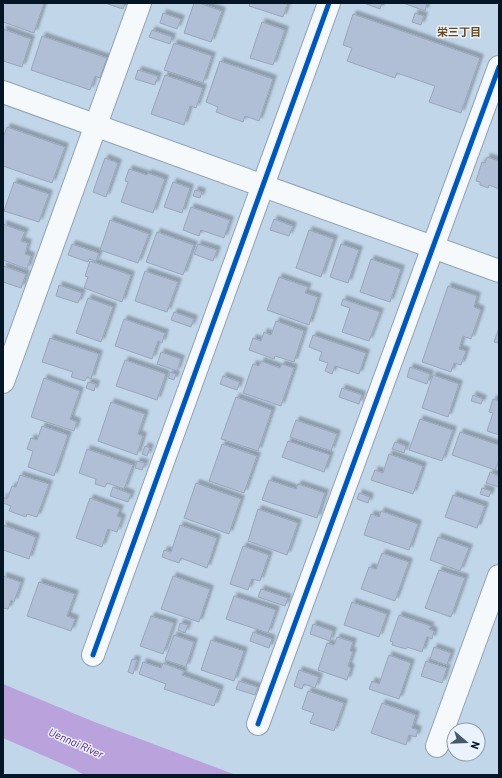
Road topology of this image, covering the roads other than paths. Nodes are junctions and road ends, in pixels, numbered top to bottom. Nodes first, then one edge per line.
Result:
1 (140, 3) edge
2 (329, 3) edge
3 (499, 67) edge
4 (3, 92) edge
5 (95, 126) junction
6 (262, 186) junction
7 (433, 247) junction
8 (499, 271) edge
9 (3, 382) edge
10 (499, 576) edge
11 (93, 655) dead end
12 (258, 724) dead end
13 (437, 746) dead end

1 - 5 street
2 - 6 street
3 - 7 street
4 - 5 street
5 - 6 street
5 - 9 street
6 - 7 street
6 - 11 street
7 - 8 street
7 - 12 street
10 - 13 street

